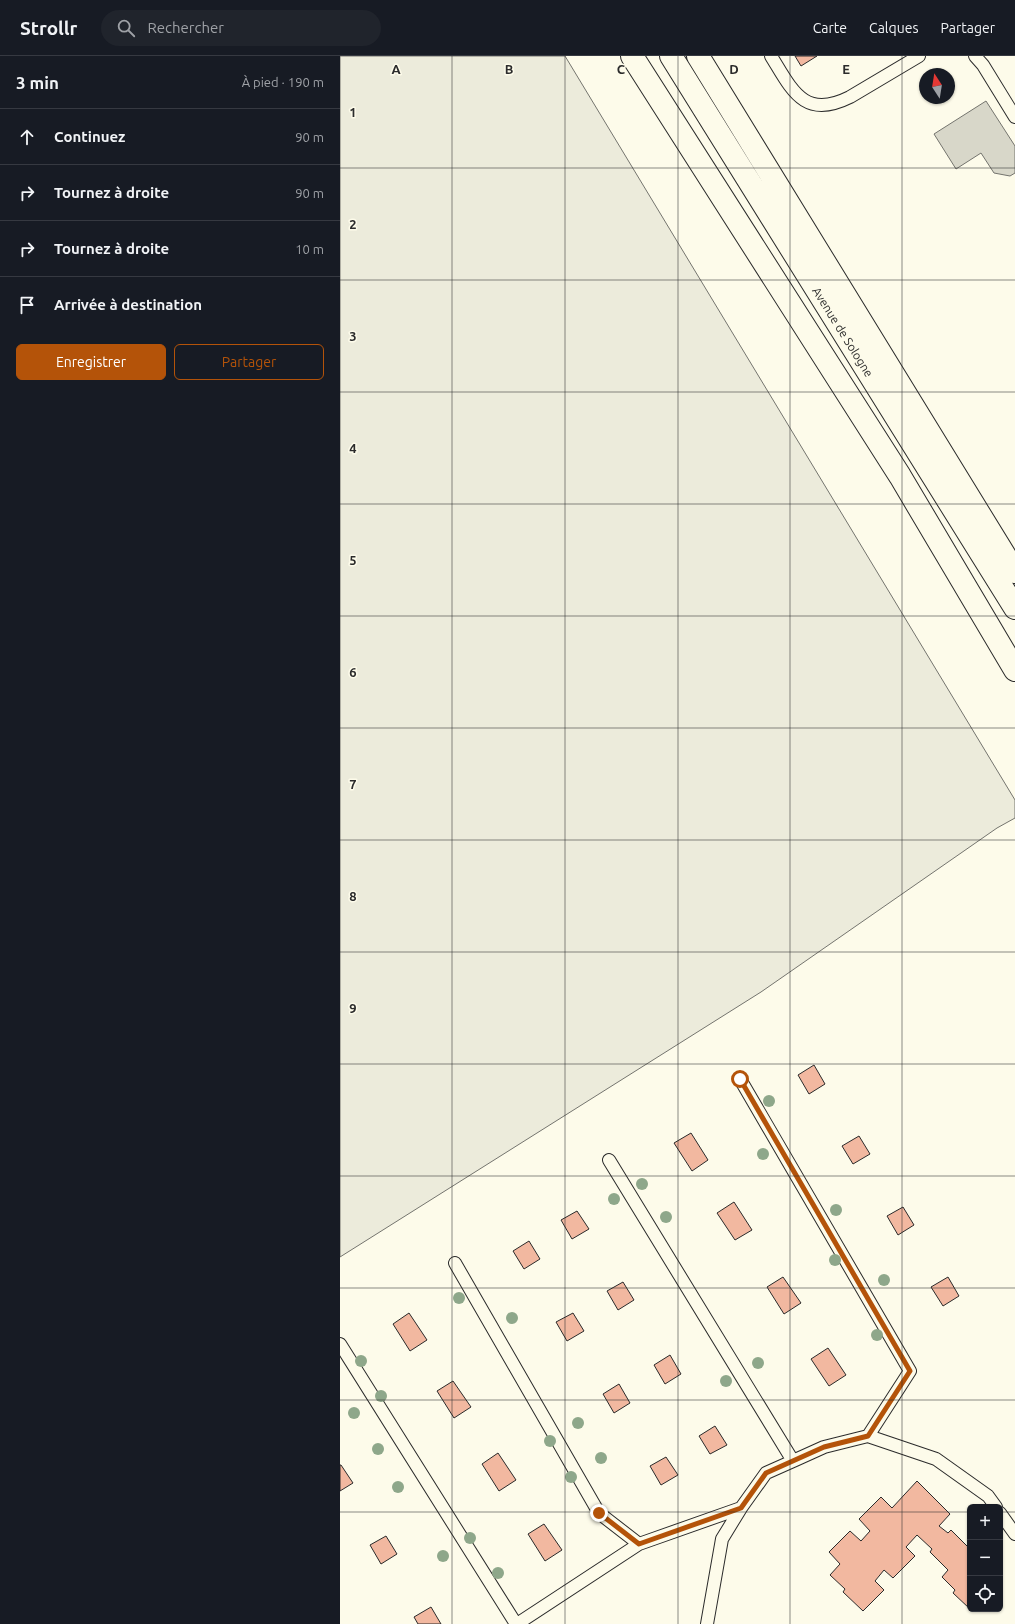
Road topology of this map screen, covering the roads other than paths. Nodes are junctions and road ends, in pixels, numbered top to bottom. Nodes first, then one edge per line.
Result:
1 (632, 56) edge
2 (670, 56) edge
3 (698, 56) edge
4 (770, 56) edge
5 (919, 56) edge
6 (975, 56) edge
7 (1015, 117) edge
8 (1015, 572) edge
9 (972, 600) junction
10 (1015, 608) edge
11 (1015, 670) edge
12 (1015, 680) edge
13 (740, 1079) dead end
14 (609, 1160) dead end
15 (455, 1263) dead end
16 (340, 1344) edge
17 (868, 1436) junction
18 (793, 1461) junction
19 (994, 1504) edge
20 (741, 1508) junction
21 (1003, 1517) edge
22 (1015, 1534) edge
23 (639, 1544) junction
24 (516, 1624) edge
25 (707, 1624) edge

1 - 9 main road
2 - 10 main road, Avenue de Sologne
3 - 8 main road
4 - 5 lane
6 - 7 lane
9 - 11 main road
9 - 12 main road
13 - 17 lane
14 - 18 lane
15 - 23 lane
16 - 24 lane
17 - 18 lane
17 - 19 lane
18 - 20 lane
20 - 23 lane
20 - 25 lane
21 - 22 lane
23 - 24 lane

